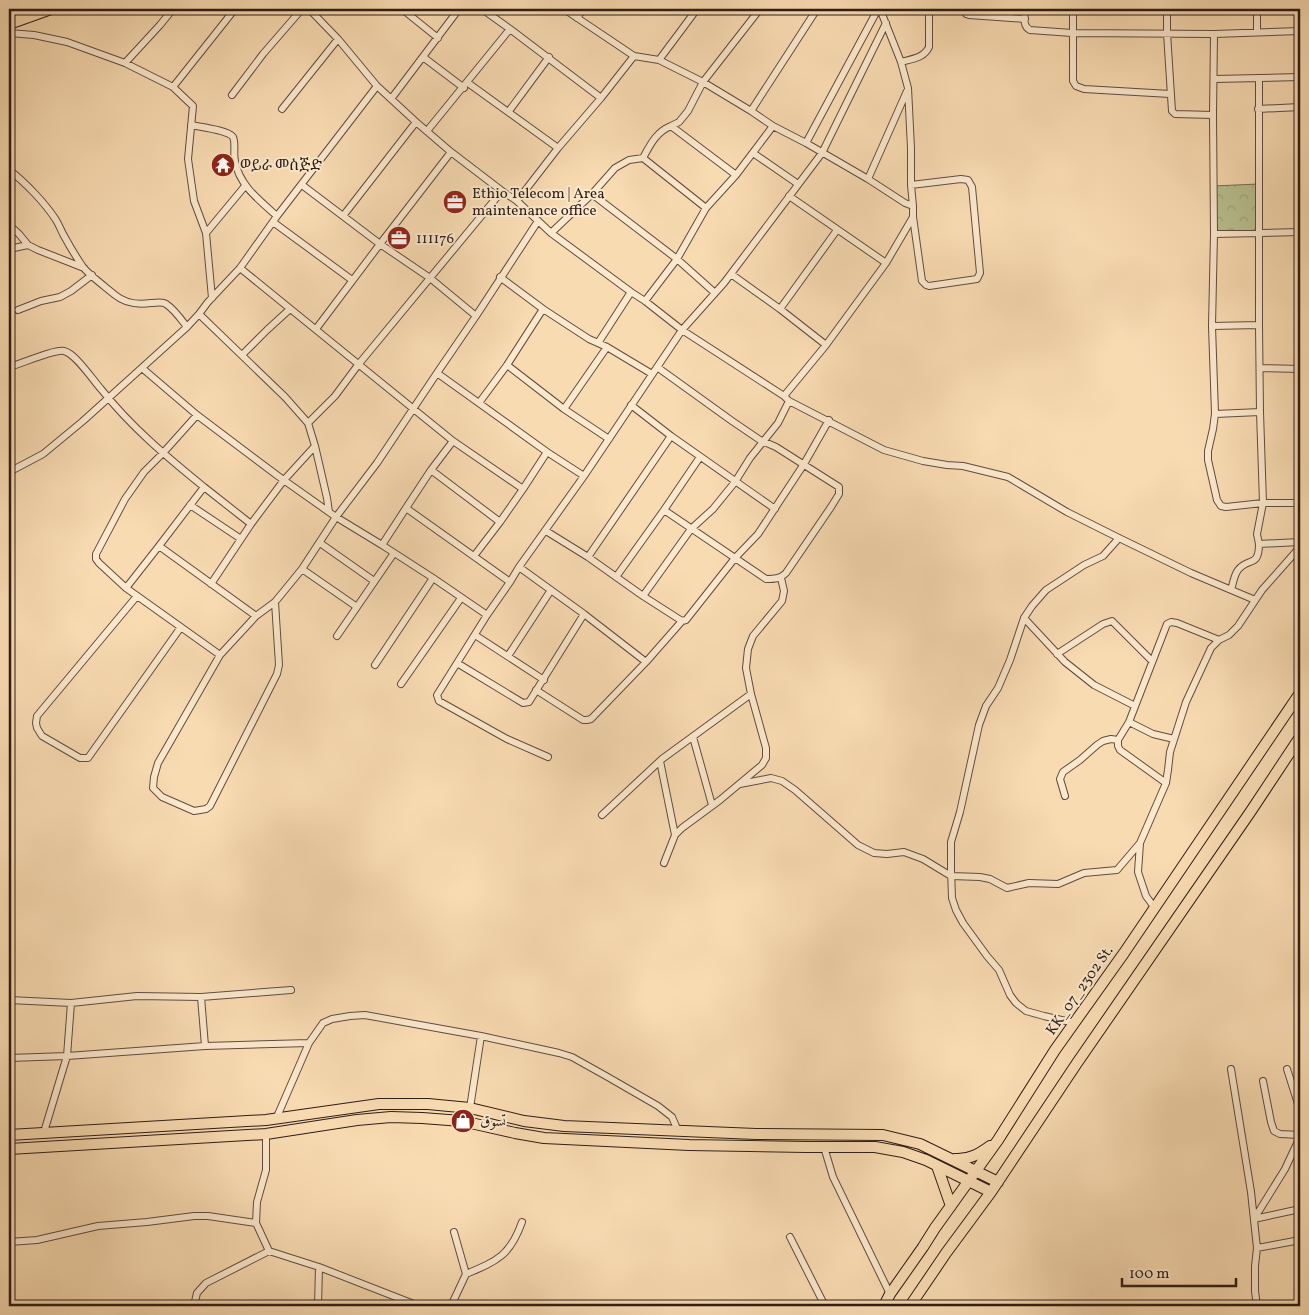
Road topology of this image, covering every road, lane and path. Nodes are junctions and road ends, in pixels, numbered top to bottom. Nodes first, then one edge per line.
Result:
1 (27, 9) edge
2 (51, 9) edge
3 (173, 9) edge
4 (235, 9) edge
5 (302, 9) edge
6 (309, 9) edge
7 (402, 9) edge
8 (459, 9) edge
9 (482, 9) edge
10 (564, 9) edge
11 (583, 9) edge
12 (697, 9) edge
13 (760, 9) edge
14 (817, 9) edge
15 (879, 9) edge
16 (929, 9) edge
17 (964, 9) edge
18 (1026, 9) edge
19 (1073, 9) edge
20 (1167, 9) edge
21 (1257, 9) edge
22 (9, 16) edge
23 (577, 18) junction
24 (1025, 20) junction
25 (9, 24) edge
26 (886, 24) junction
27 (510, 29) junction
28 (1257, 31) junction
29 (1300, 31) edge
30 (9, 33) edge
31 (1072, 33) junction
32 (1167, 33) junction
33 (1214, 34) junction
34 (438, 38) junction
35 (338, 39) junction
36 (634, 56) junction
37 (423, 57) junction
38 (549, 57) junction
39 (659, 60) junction
40 (902, 62) junction
41 (125, 63) junction
42 (1300, 77) edge
43 (1259, 78) junction
44 (1214, 79) junction
45 (703, 82) junction
46 (466, 85) junction
47 (377, 86) junction
48 (173, 88) junction
49 (908, 88) junction
50 (1170, 94) junction
51 (232, 95) dead end
52 (601, 98) junction
53 (391, 99) junction
54 (1300, 107) edge
55 (282, 109) dead end
56 (1258, 109) junction
57 (509, 111) junction
58 (751, 111) junction
59 (1212, 115) junction
60 (416, 122) junction
61 (192, 125) junction
62 (671, 126) junction
63 (773, 126) junction
64 (427, 131) junction
65 (806, 142) junction
66 (558, 148) junction
67 (451, 152) junction
68 (822, 152) junction
69 (754, 153) junction
70 (643, 158) junction
71 (9, 170) edge
72 (736, 175) junction
73 (868, 179) junction
74 (798, 184) junction
75 (302, 185) junction
76 (911, 185) junction
77 (245, 186) junction
78 (502, 191) junction
79 (592, 194) junction
80 (789, 196) junction
81 (517, 201) junction
82 (913, 206) junction
83 (706, 208) junction
84 (342, 216) junction
85 (913, 217) junction
86 (275, 219) junction
87 (538, 221) junction
88 (9, 225) edge
89 (837, 230) junction
90 (551, 232) junction
91 (1300, 232) edge
92 (206, 233) junction
93 (1259, 233) junction
94 (1214, 234) junction
95 (380, 244) junction
96 (28, 245) junction
97 (9, 249) edge
98 (677, 259) junction
99 (886, 263) junction
100 (84, 268) junction
101 (240, 268) junction
102 (731, 274) junction
103 (92, 275) junction
104 (500, 277) junction
105 (430, 278) junction
106 (352, 280) junction
107 (631, 292) junction
108 (714, 293) junction
109 (212, 298) junction
110 (645, 301) junction
111 (290, 309) junction
112 (543, 309) junction
113 (780, 309) junction
114 (18, 310) dead end
115 (199, 314) junction
116 (476, 316) junction
117 (1259, 325) junction
118 (1212, 326) junction
119 (187, 327) junction
120 (316, 329) junction
121 (682, 330) junction
122 (598, 342) junction
123 (826, 345) junction
124 (607, 347) junction
125 (242, 355) junction
126 (358, 365) junction
127 (507, 365) junction
128 (9, 367) edge
129 (657, 367) junction
130 (142, 368) junction
131 (1260, 368) junction
132 (1300, 369) edge
133 (437, 372) junction
134 (652, 374) junction
135 (108, 398) junction
136 (787, 398) junction
137 (479, 403) junction
138 (631, 405) junction
139 (413, 409) junction
140 (564, 409) junction
141 (1260, 412) junction
142 (1215, 414) junction
143 (197, 416) junction
144 (829, 420) junction
145 (308, 423) junction
146 (671, 436) junction
147 (609, 439) junction
148 (454, 442) junction
149 (764, 442) junction
150 (315, 446) junction
151 (547, 452) junction
152 (163, 454) junction
153 (700, 457) junction
154 (804, 464) junction
155 (431, 470) junction
156 (9, 472) edge
157 (584, 476) junction
158 (284, 480) junction
159 (735, 482) junction
160 (204, 486) junction
161 (523, 489) junction
162 (1263, 503) junction
163 (1300, 503) edge
164 (190, 505) junction
165 (406, 508) junction
166 (775, 509) junction
167 (664, 510) junction
168 (329, 512) junction
169 (336, 517) junction
170 (500, 522) junction
171 (251, 524) junction
172 (691, 529) junction
173 (546, 531) junction
174 (1119, 538) junction
175 (241, 539) junction
176 (1300, 542) edge
177 (320, 543) junction
178 (1259, 544) junction
179 (382, 545) junction
180 (159, 546) junction
181 (1300, 548) edge
182 (394, 553) junction
183 (474, 556) junction
184 (588, 557) junction
185 (735, 558) junction
186 (519, 567) junction
187 (302, 569) junction
188 (616, 577) junction
189 (433, 578) junction
190 (781, 578) junction
191 (374, 581) junction
192 (510, 582) junction
193 (211, 584) junction
194 (126, 588) junction
195 (551, 590) junction
196 (1231, 590) junction
197 (137, 596) junction
198 (643, 596) junction
199 (461, 598) junction
200 (1255, 600) junction
201 (275, 602) junction
202 (357, 607) junction
203 (584, 614) junction
204 (487, 615) junction
205 (256, 616) junction
206 (1024, 618) junction
207 (682, 621) junction
208 (181, 627) junction
209 (475, 635) junction
210 (337, 636) dead end
211 (1219, 640) junction
212 (1057, 654) junction
213 (220, 655) junction
214 (508, 656) junction
215 (646, 662) junction
216 (1152, 662) junction
217 (457, 663) junction
218 (376, 665) dead end
219 (544, 680) junction
220 (401, 684) dead end
221 (536, 690) junction
222 (1300, 693) edge
223 (751, 694) junction
224 (1135, 706) junction
225 (1129, 722) junction
226 (693, 736) junction
227 (1300, 737) edge
228 (1174, 739) junction
229 (1118, 740) junction
230 (548, 757) dead end
231 (660, 761) junction
232 (1166, 783) junction
233 (740, 784) junction
234 (1065, 796) dead end
235 (712, 806) junction
236 (602, 815) dead end
237 (675, 835) junction
238 (1140, 843) junction
239 (664, 863) dead end
240 (951, 876) junction
241 (1154, 907) junction
242 (291, 990) dead end
243 (201, 997) junction
244 (9, 1000) edge
245 (70, 1003) junction
246 (1074, 1022) junction
247 (481, 1036) junction
248 (310, 1044) junction
249 (205, 1046) junction
250 (67, 1056) junction
251 (9, 1058) edge
252 (1231, 1069) dead end
253 (1287, 1069) dead end
254 (1263, 1081) dead end
255 (470, 1108) junction
256 (1300, 1110) edge
257 (276, 1119) junction
258 (44, 1132) junction
259 (678, 1132) junction
260 (9, 1134) edge
261 (266, 1134) junction
262 (809, 1135) junction
263 (1300, 1136) edge
264 (998, 1140) junction
265 (806, 1147) junction
266 (824, 1147) junction
267 (9, 1149) edge
268 (951, 1159) junction
269 (937, 1166) junction
270 (976, 1170) junction
271 (968, 1181) junction
272 (998, 1182) junction
273 (991, 1192) junction
274 (951, 1206) junction
275 (1300, 1209) edge
276 (1254, 1219) junction
277 (522, 1222) dead end
278 (256, 1223) junction
279 (454, 1232) dead end
280 (790, 1237) dead end
281 (1300, 1240) edge
282 (9, 1242) edge
283 (1257, 1248) junction
284 (269, 1251) junction
285 (319, 1267) junction
286 (466, 1274) junction
287 (890, 1294) junction
288 (193, 1305) edge
289 (318, 1306) edge
290 (419, 1306) edge
291 (451, 1306) edge
292 (825, 1306) edge
293 (884, 1306) edge
294 (910, 1306) edge
295 (1257, 1306) edge

1 - 22 main road
2 - 25 main road
3 - 41 street
4 - 48 street
5 - 51 street
6 - 35 street
7 - 34 street
8 - 34 street
9 - 27 street
10 - 23 street
11 - 23 street
12 - 39 street
13 - 45 street
14 - 58 street
15 - 26 street
15 - 65 street
16 - 40 street
17 - 24 street
18 - 24 street
19 - 31 street
20 - 32 street
21 - 28 street
23 - 36 street
24 - 31 street
26 - 40 street
26 - 68 street
27 - 38 street
27 - 46 street
28 - 29 street
28 - 33 street
30 - 41 street
31 - 32 street
31 - 50 street
32 - 33 street
32 - 50 street
33 - 44 street
34 - 37 street
35 - 47 street
35 - 55 street
36 - 39 street
36 - 52 street
37 - 46 street
37 - 53 street
38 - 52 street
38 - 57 street
39 - 45 street
40 - 49 street
41 - 48 street
42 - 43 street
43 - 44 street
43 - 56 street
44 - 59 street
45 - 58 street
45 - 62 street
46 - 57 street
46 - 64 street
47 - 53 street
47 - 75 street
48 - 61 street
49 - 73 street
49 - 76 street
50 - 59 street
52 - 66 street
53 - 60 street
54 - 56 street
56 - 93 street
57 - 66 street
58 - 63 street
59 - 94 street
60 - 64 street
60 - 84 street
61 - 77 street
61 - 92 street
62 - 70 street
62 - 72 street
63 - 65 street
63 - 69 street
64 - 67 street
65 - 68 street
66 - 81 street
67 - 78 street
67 - 95 street
68 - 73 street
68 - 74 street
69 - 72 street
69 - 74 street
70 - 79 street
70 - 83 street
71 - 100 street
72 - 83 street
73 - 82 street
74 - 80 street
75 - 84 street
75 - 86 street
76 - 82 street
76 - 85 street
77 - 86 street
77 - 92 street
78 - 81 street
78 - 105 street
79 - 90 street
79 - 98 street
80 - 89 street
80 - 102 street
81 - 87 street
82 - 85 street
83 - 98 street
84 - 95 street
85 - 99 street
86 - 101 street
86 - 106 street
87 - 90 street
87 - 104 street
88 - 96 street
89 - 99 street
89 - 113 street
90 - 107 street
91 - 93 street
92 - 109 street
93 - 94 street
93 - 117 street
94 - 118 street
95 - 105 street
95 - 106 street
96 - 97 street
96 - 100 street
98 - 108 street
98 - 110 street
99 - 123 street
100 - 103 street
101 - 109 street
101 - 111 street
102 - 108 street
102 - 113 street
103 - 114 street
103 - 119 street
104 - 112 street
104 - 116 street
105 - 116 street
105 - 126 street
106 - 120 street
107 - 110 street
107 - 122 street
108 - 121 street
109 - 115 street
110 - 121 street
111 - 120 street
111 - 125 street
112 - 122 street
112 - 127 street
113 - 123 street
115 - 119 street
115 - 125 street
116 - 133 street
117 - 118 street
117 - 131 street
118 - 142 street
119 - 130 street
120 - 126 street
121 - 129 street
121 - 136 street
122 - 124 street
123 - 136 street
124 - 134 street
124 - 140 street
125 - 145 street
126 - 139 street
126 - 145 street
127 - 137 street
127 - 140 street
128 - 135 street
129 - 134 street
129 - 149 street
130 - 135 street
130 - 143 street
131 - 132 street
131 - 141 street
133 - 137 street
133 - 139 street
134 - 138 street
135 - 152 street
135 - 156 street
136 - 144 street
136 - 149 street
137 - 151 street
138 - 146 street
138 - 147 street
139 - 148 street
139 - 169 street
140 - 147 street
141 - 142 street
141 - 162 street
142 - 162 street
143 - 152 street
143 - 158 street
144 - 154 street
144 - 174 street
145 - 150 street
146 - 153 street
146 - 184 street
147 - 157 street
148 - 155 street
148 - 161 street
149 - 154 street
149 - 159 street
150 - 158 street
150 - 168 street
151 - 157 street
151 - 161 street
152 - 160 street
152 - 194 street
153 - 159 street
153 - 167 street
154 - 166 street
154 - 190 street
155 - 165 street
155 - 170 street
157 - 173 street
158 - 168 street
158 - 171 street
159 - 166 street
159 - 172 street
160 - 164 street
160 - 171 street
161 - 170 street
162 - 163 street
162 - 178 street
164 - 175 street
164 - 180 street
165 - 179 street
165 - 183 street
166 - 185 street
167 - 172 street
167 - 188 street
168 - 169 street
169 - 177 street
169 - 179 street
170 - 183 street
171 - 175 street
172 - 185 street
172 - 198 street
173 - 184 street
173 - 186 street
174 - 196 street
174 - 206 street
175 - 193 street
176 - 178 street
177 - 187 street
177 - 191 street
178 - 196 street
179 - 182 street
180 - 193 street
180 - 194 street
181 - 200 street
182 - 189 street
182 - 191 street
183 - 192 street
184 - 188 street
185 - 190 street
185 - 207 street
186 - 192 street
186 - 195 street
187 - 201 street
187 - 202 street
188 - 198 street
189 - 199 street
189 - 218 street
190 - 223 street
191 - 202 street
192 - 204 street
193 - 205 street
194 - 197 street
195 - 203 street
195 - 214 street
196 - 200 street
197 - 208 street
197 - 208 street
198 - 207 street
199 - 204 street
199 - 220 street
200 - 211 street
201 - 205 street
201 - 213 street
202 - 210 street
203 - 215 street
203 - 219 street
204 - 209 street
205 - 213 street
206 - 212 street
206 - 240 street
207 - 215 street
208 - 213 street
209 - 214 street
209 - 217 street
211 - 216 street
211 - 228 street
212 - 216 street
212 - 224 street
214 - 219 street
215 - 221 street
216 - 224 street
217 - 221 street
217 - 230 street
219 - 221 street
222 - 241 main road, KK_07_2302 St.
223 - 226 street
223 - 233 street
224 - 225 street
225 - 228 street
225 - 229 street
226 - 231 street
226 - 235 street
227 - 272 main road
228 - 232 street
229 - 232 street
229 - 234 street
231 - 236 street
231 - 237 street
232 - 238 street
233 - 235 street
233 - 240 street
235 - 237 street
237 - 239 street
238 - 240 street
238 - 241 street
240 - 246 street
241 - 246 main road, KK_07_2302 St.
242 - 243 street
243 - 245 street
243 - 249 street
244 - 245 street
245 - 250 street
246 - 264 main road, KK_07_2302 St.
247 - 248 street
247 - 255 street
247 - 259 street
248 - 249 street
248 - 257 street
249 - 250 street
250 - 251 street
250 - 258 street
252 - 276 street
253 - 256 street
254 - 263 street
255 - 257 main road
255 - 259 main road
257 - 258 main road
258 - 260 main road
259 - 262 main road
261 - 265 main road
261 - 267 main road
261 - 278 street
262 - 265 main road
262 - 268 main road
263 - 276 street
264 - 268 main road
264 - 270 main road, KK_07_2302 St.
265 - 266 main road
266 - 269 main road
266 - 287 street
268 - 270 main road
269 - 271 main road
269 - 274 main road
270 - 271 main road, KK_07_2302 St.
270 - 272 main road
271 - 273 main road
271 - 274 main road, KK_07_2302 St.
272 - 273 main road
273 - 294 main road
274 - 287 main road, KK_07_2302 St.
275 - 276 street
276 - 283 street
277 - 286 street
278 - 282 street
278 - 284 street
279 - 286 street
280 - 292 street
281 - 283 street
283 - 295 street
284 - 285 street
284 - 288 street
285 - 289 street
285 - 290 street
286 - 291 street
287 - 293 main road, KK_07_2302 St.

